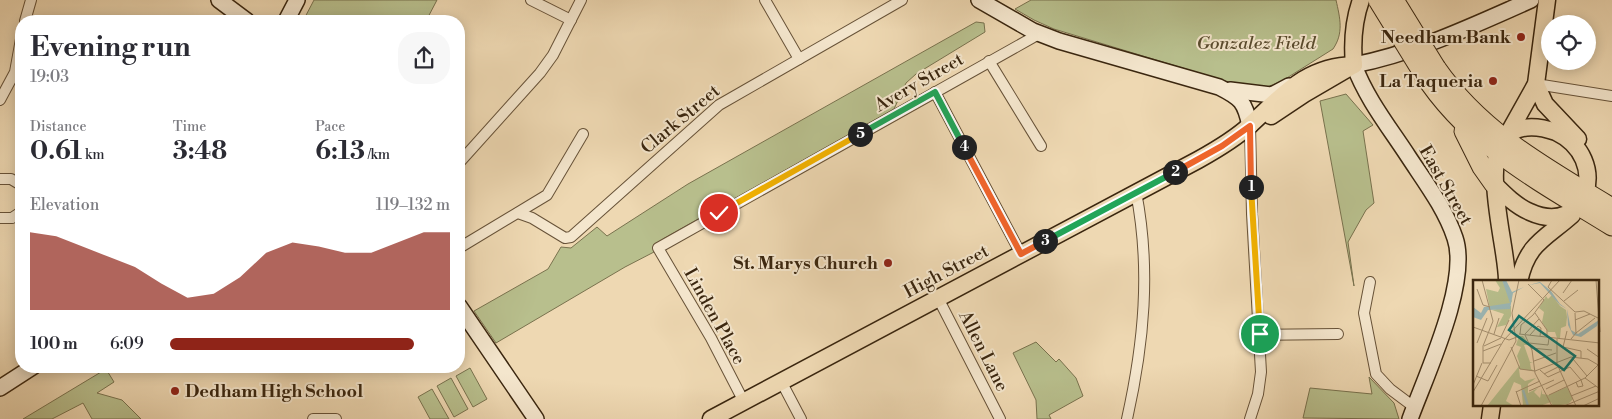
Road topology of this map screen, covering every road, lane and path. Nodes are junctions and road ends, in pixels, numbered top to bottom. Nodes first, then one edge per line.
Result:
1 (30, 0) edge
2 (219, 0) edge
3 (297, 0) edge
4 (531, 0) edge
5 (582, 0) edge
6 (765, 0) edge
7 (902, 0) edge
8 (979, 0) edge
9 (1360, 0) edge
10 (1378, 0) edge
11 (1394, 0) edge
12 (1531, 0) edge
13 (1547, 0) edge
14 (26, 15) edge
15 (238, 15) edge
16 (289, 15) edge
17 (571, 20) junction
18 (1038, 34) junction
19 (799, 59) junction
20 (989, 61) junction
21 (1354, 65) junction
22 (1429, 70) junction
23 (15, 72) edge
24 (1298, 82) junction
25 (1536, 84) junction
26 (1219, 88) junction
27 (935, 92) junction
28 (1612, 96) edge
29 (0, 100) edge
30 (1458, 119) junction
31 (1250, 126) junction
32 (583, 134) dead end
33 (1041, 146) dead end
34 (1501, 147) junction
35 (465, 156) edge
36 (1590, 160) junction
37 (0, 179) edge
38 (15, 181) edge
39 (1494, 184) junction
40 (1136, 192) junction
41 (1585, 200) junction
42 (1612, 208) edge
43 (518, 213) junction
44 (15, 216) edge
45 (0, 218) edge
46 (1612, 226) edge
47 (465, 244) edge
48 (658, 248) joint
49 (1021, 254) junction
50 (1507, 280) edge
51 (1520, 280) edge
52 (1370, 282) dead end
53 (938, 298) junction
54 (465, 315) edge
55 (1260, 334) junction
56 (1338, 334) dead end
57 (23, 373) edge
58 (781, 381) junction
59 (0, 388) edge
60 (743, 400) junction
61 (1492, 406) edge
62 (1503, 406) edge
63 (1412, 413) edge
64 (313, 419) edge
65 (336, 419) edge
66 (536, 419) edge
67 (711, 419) edge
68 (801, 419) edge
69 (1000, 419) edge
70 (1127, 419) edge
71 (1250, 419) edge
72 (1490, 419) edge
73 (1501, 419) edge

1 - 14 street
2 - 15 street
3 - 16 street
4 - 17 street
5 - 17 street
6 - 19 street
7 - 19 street, Clark Street
8 - 18 street
9 - 21 main road
10 - 22 highway, bridge
11 - 22 highway, bridge
12 - 21 street
13 - 25 main road
17 - 35 street
18 - 20 street, Avery Street
18 - 26 street
19 - 43 street, Clark Street
20 - 27 street, Avery Street
20 - 33 street
21 - 24 main road, High Street
21 - 31 main road, High Street
21 - 63 street, East Street
22 - 30 highway
22 - 34 highway
23 - 29 street
24 - 26 street
24 - 31 main road, High Street
25 - 28 street
25 - 34 main road
25 - 36 main road
26 - 31 street
27 - 48 street, Avery Street
27 - 49 street
30 - 34 highway
30 - 39 highway
31 - 40 main road, High Street
31 - 55 street
32 - 43 street
34 - 36 main road
34 - 39 main road
34 - 41 highway
36 - 41 main road
37 - 38 street
39 - 41 main road
39 - 50 main road
40 - 49 main road, High Street
40 - 70 street
41 - 42 highway
41 - 46 highway
41 - 51 main road
43 - 47 street
44 - 45 street
48 - 60 street, Linden Place
49 - 53 main road, High Street
52 - 63 street
53 - 58 main road, High Street
53 - 69 street, Allen Lane
54 - 66 street
55 - 56 street
55 - 71 street
57 - 59 street
58 - 60 main road, High Street
58 - 68 street
60 - 67 main road, High Street
61 - 72 main road
62 - 73 main road
64 - 65 street

